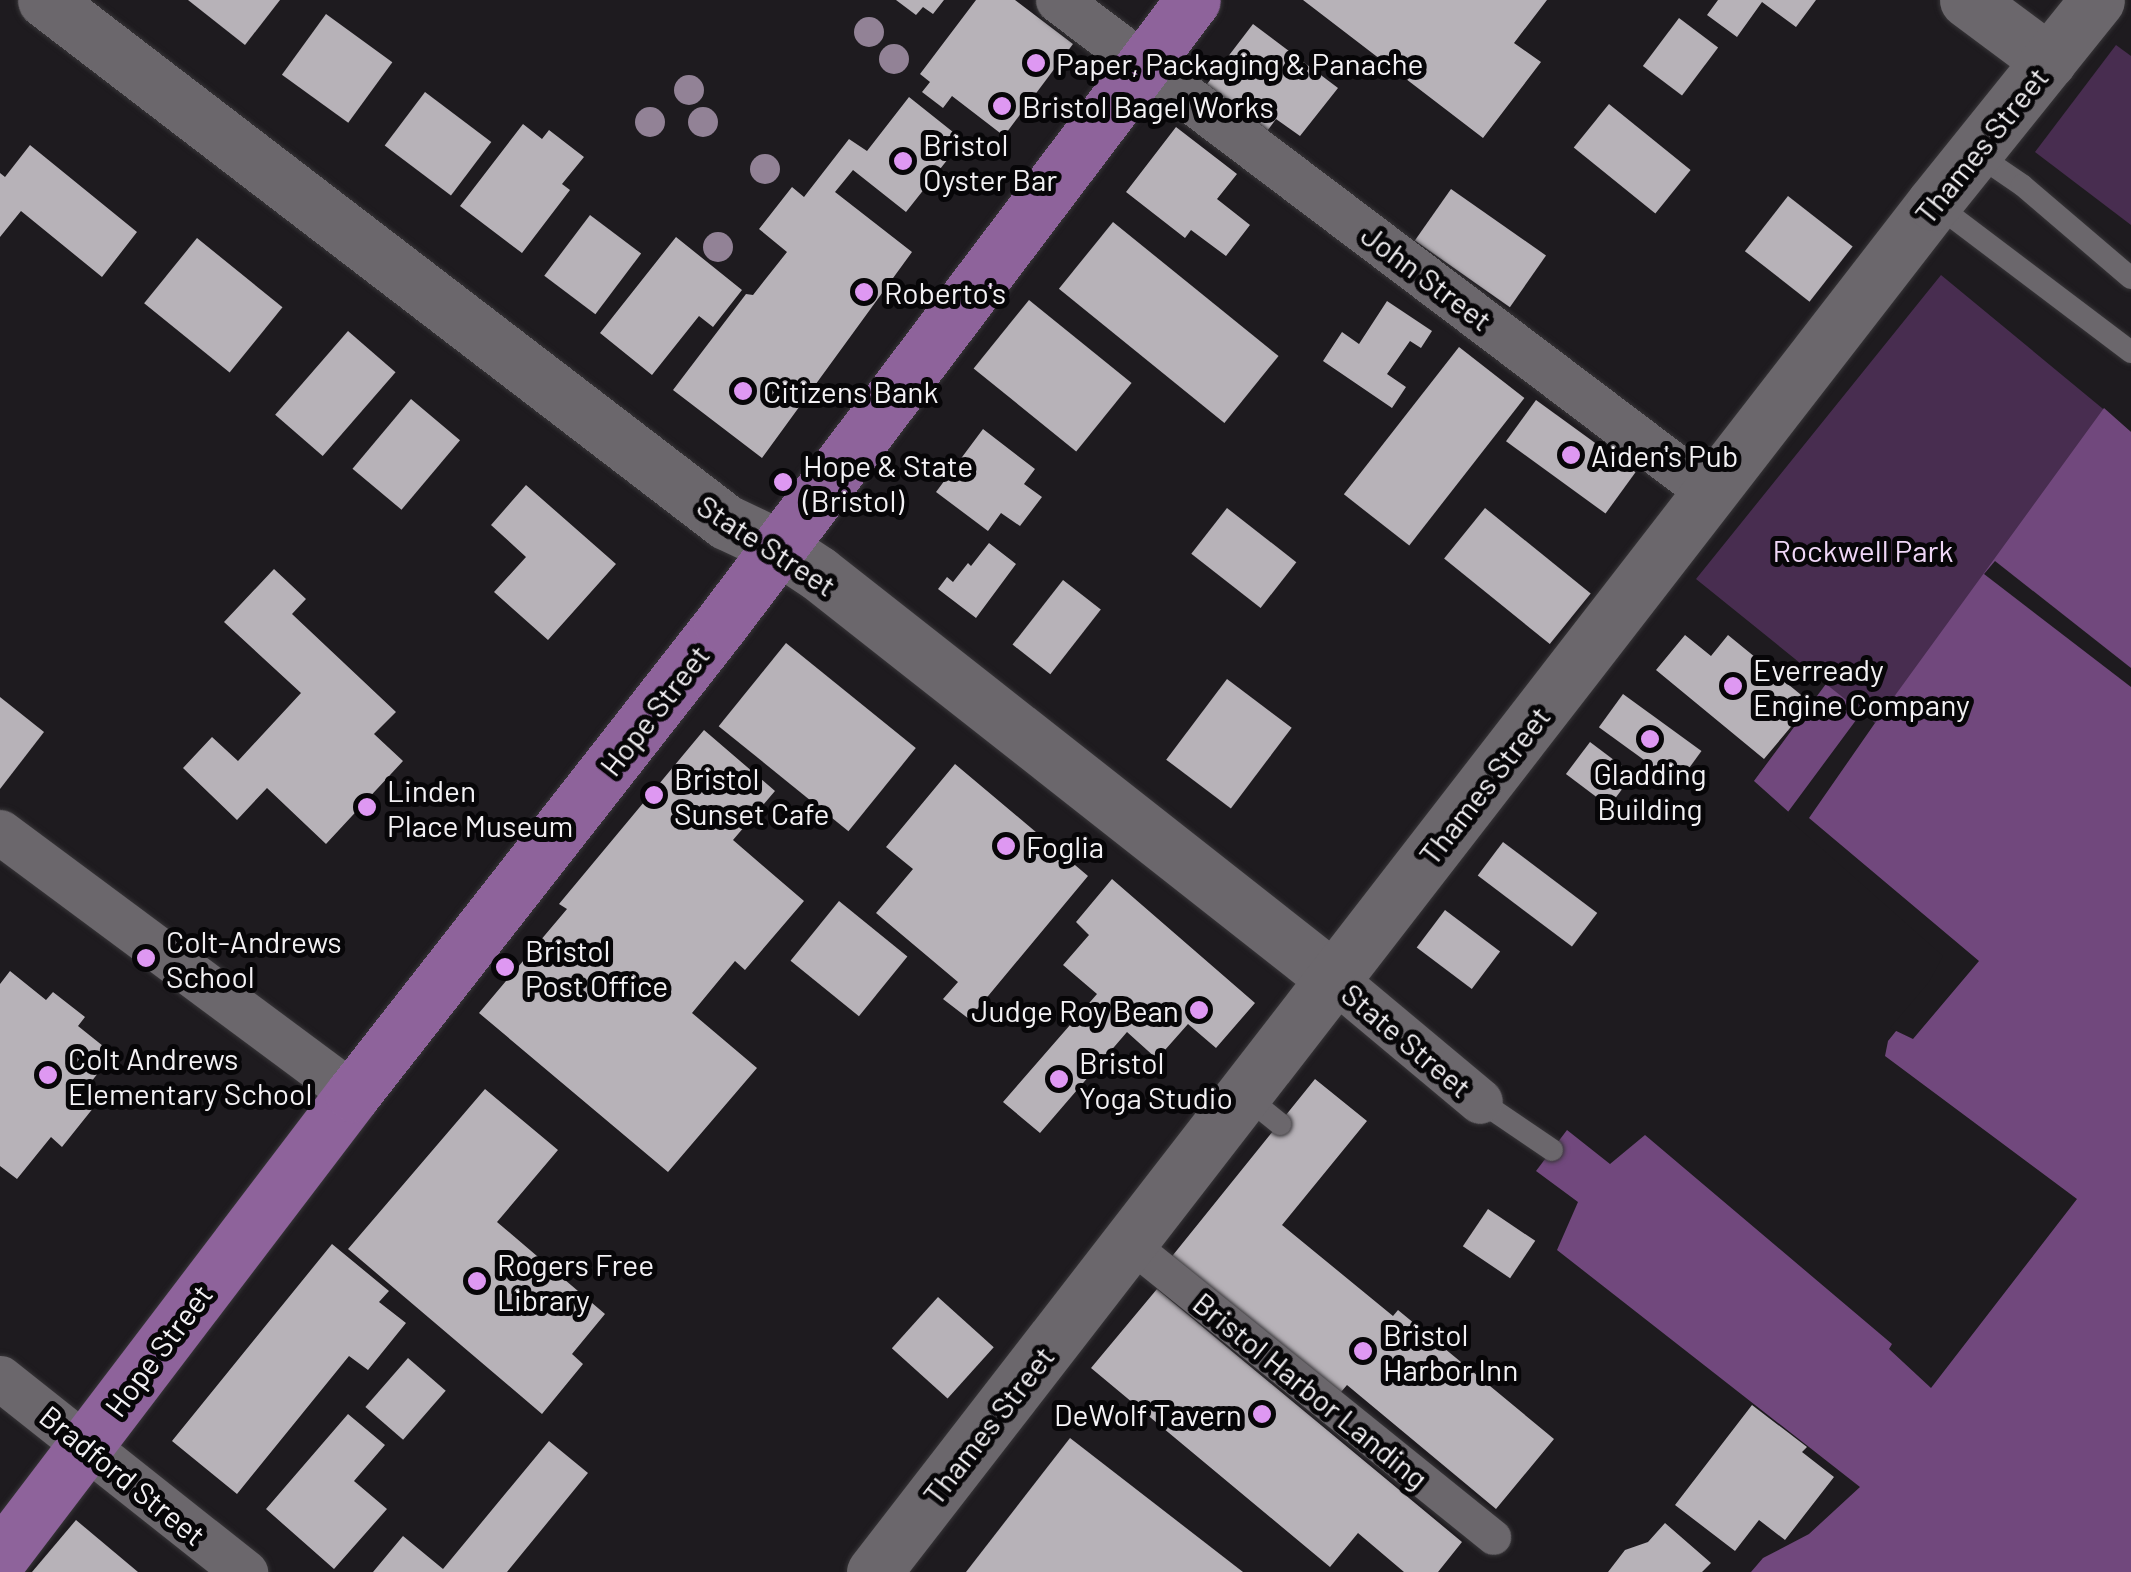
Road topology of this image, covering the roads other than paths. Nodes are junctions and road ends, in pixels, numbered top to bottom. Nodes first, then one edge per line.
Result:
1 (45, 0) edge
2 (1058, 0) edge
3 (1193, 0) edge
4 (1967, 0) edge
5 (2097, 0) edge
6 (2050, 61) junction
7 (1145, 62) junction
8 (1975, 153) junction
9 (1934, 203) junction
10 (2131, 278) edge
11 (2131, 352) edge
12 (1709, 492) junction
13 (777, 546) junction
14 (0, 832) edge
15 (1334, 979) junction
16 (353, 1094) junction
17 (1480, 1101) joint
18 (1552, 1150) dead end
19 (1129, 1243) junction
20 (0, 1378) edge
21 (86, 1444) junction
22 (1492, 1536) dead end
23 (0, 1558) edge
24 (246, 1572) edge
25 (874, 1572) edge

1 - 13 street, State Street
2 - 7 street, John Street
3 - 7 main road, Hope Street
4 - 6 street
5 - 6 street, Thames Street
6 - 8 street, Thames Street
7 - 12 street, John Street
7 - 13 main road, Hope Street
8 - 9 street, Thames Street
8 - 10 lane
9 - 11 lane
9 - 12 street, Thames Street
12 - 15 street, Thames Street
13 - 15 street, State Street
13 - 16 main road, Hope Street
14 - 16 street
15 - 17 street, State Street
15 - 19 street, Thames Street
16 - 21 main road, Hope Street
17 - 18 lane
19 - 22 street, Bristol Harbor Landing
19 - 25 street, Thames Street
20 - 21 street, Bradford Street
21 - 23 main road, Hope Street
21 - 24 street, Bradford Street

